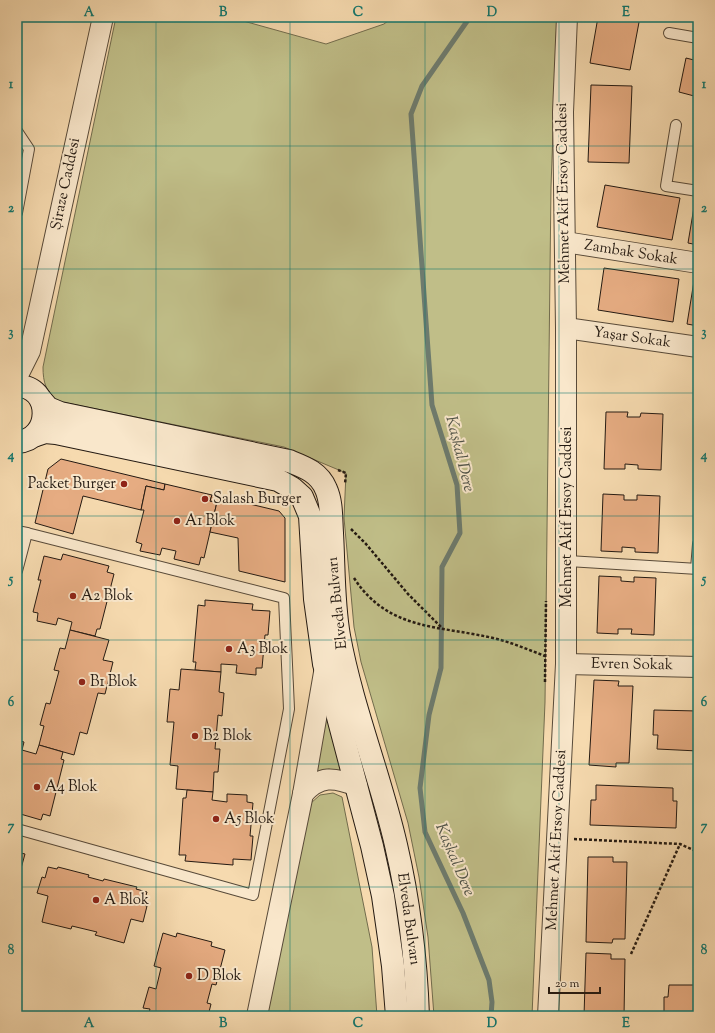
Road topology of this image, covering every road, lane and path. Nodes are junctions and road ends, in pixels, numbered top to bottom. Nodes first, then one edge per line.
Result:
1 (103, 17) edge
2 (567, 17) edge
3 (669, 33) dead end
4 (698, 38) edge
5 (676, 125) dead end
6 (17, 131) edge
7 (698, 191) edge
8 (17, 213) edge
9 (565, 242) junction
10 (698, 263) edge
11 (566, 328) junction
12 (698, 347) edge
13 (30, 351) junction
14 (17, 376) edge
15 (32, 394) edge
16 (36, 435) edge
17 (332, 468) dead end
18 (345, 488) dead end
19 (330, 509) junction
20 (22, 532) edge
21 (698, 544) edge
22 (568, 561) junction
23 (697, 569) edge
24 (17, 571) edge
25 (353, 577) dead end
26 (441, 627) junction
27 (566, 664) junction
28 (325, 667) junction
29 (698, 667) edge
30 (357, 786) junction
31 (303, 794) junction
32 (17, 829) edge
33 (557, 838) junction
34 (680, 844) junction
35 (698, 852) edge
36 (631, 954) dead end
37 (257, 1016) edge
38 (397, 1016) edge
39 (418, 1016) edge
40 (548, 1016) edge

1 - 13 street, Şiraze Caddesi
2 - 9 street, Mehmet Akif Ersoy Caddesi
3 - 4 lane
5 - 7 lane
6 - 8 lane
9 - 10 street, Zambak Sokak
9 - 11 street, Mehmet Akif Ersoy Caddesi
11 - 12 street, Yaşar Sokak
11 - 22 street, Mehmet Akif Ersoy Caddesi
13 - 14 street, Şiraze Caddesi
13 - 15 street, Şiraze Caddesi
15 - 16 main road
15 - 16 main road
16 - 19 main road, Elveda Bulvarı
16 - 28 main road, Elveda Bulvarı
17 - 18 path
19 - 26 path
19 - 39 main road, Elveda Bulvarı
20 - 24 lane
20 - 32 lane
21 - 23 lane
22 - 23 lane
22 - 27 street, Mehmet Akif Ersoy Caddesi
25 - 26 path
26 - 27 path
27 - 29 street, Evren Sokak
27 - 33 street, Mehmet Akif Ersoy Caddesi
28 - 30 main road, Elveda Bulvarı
28 - 31 street
30 - 31 street
30 - 38 main road, Elveda Bulvarı
31 - 37 street
33 - 34 path
33 - 40 street, Mehmet Akif Ersoy Caddesi
34 - 35 path
34 - 36 path

